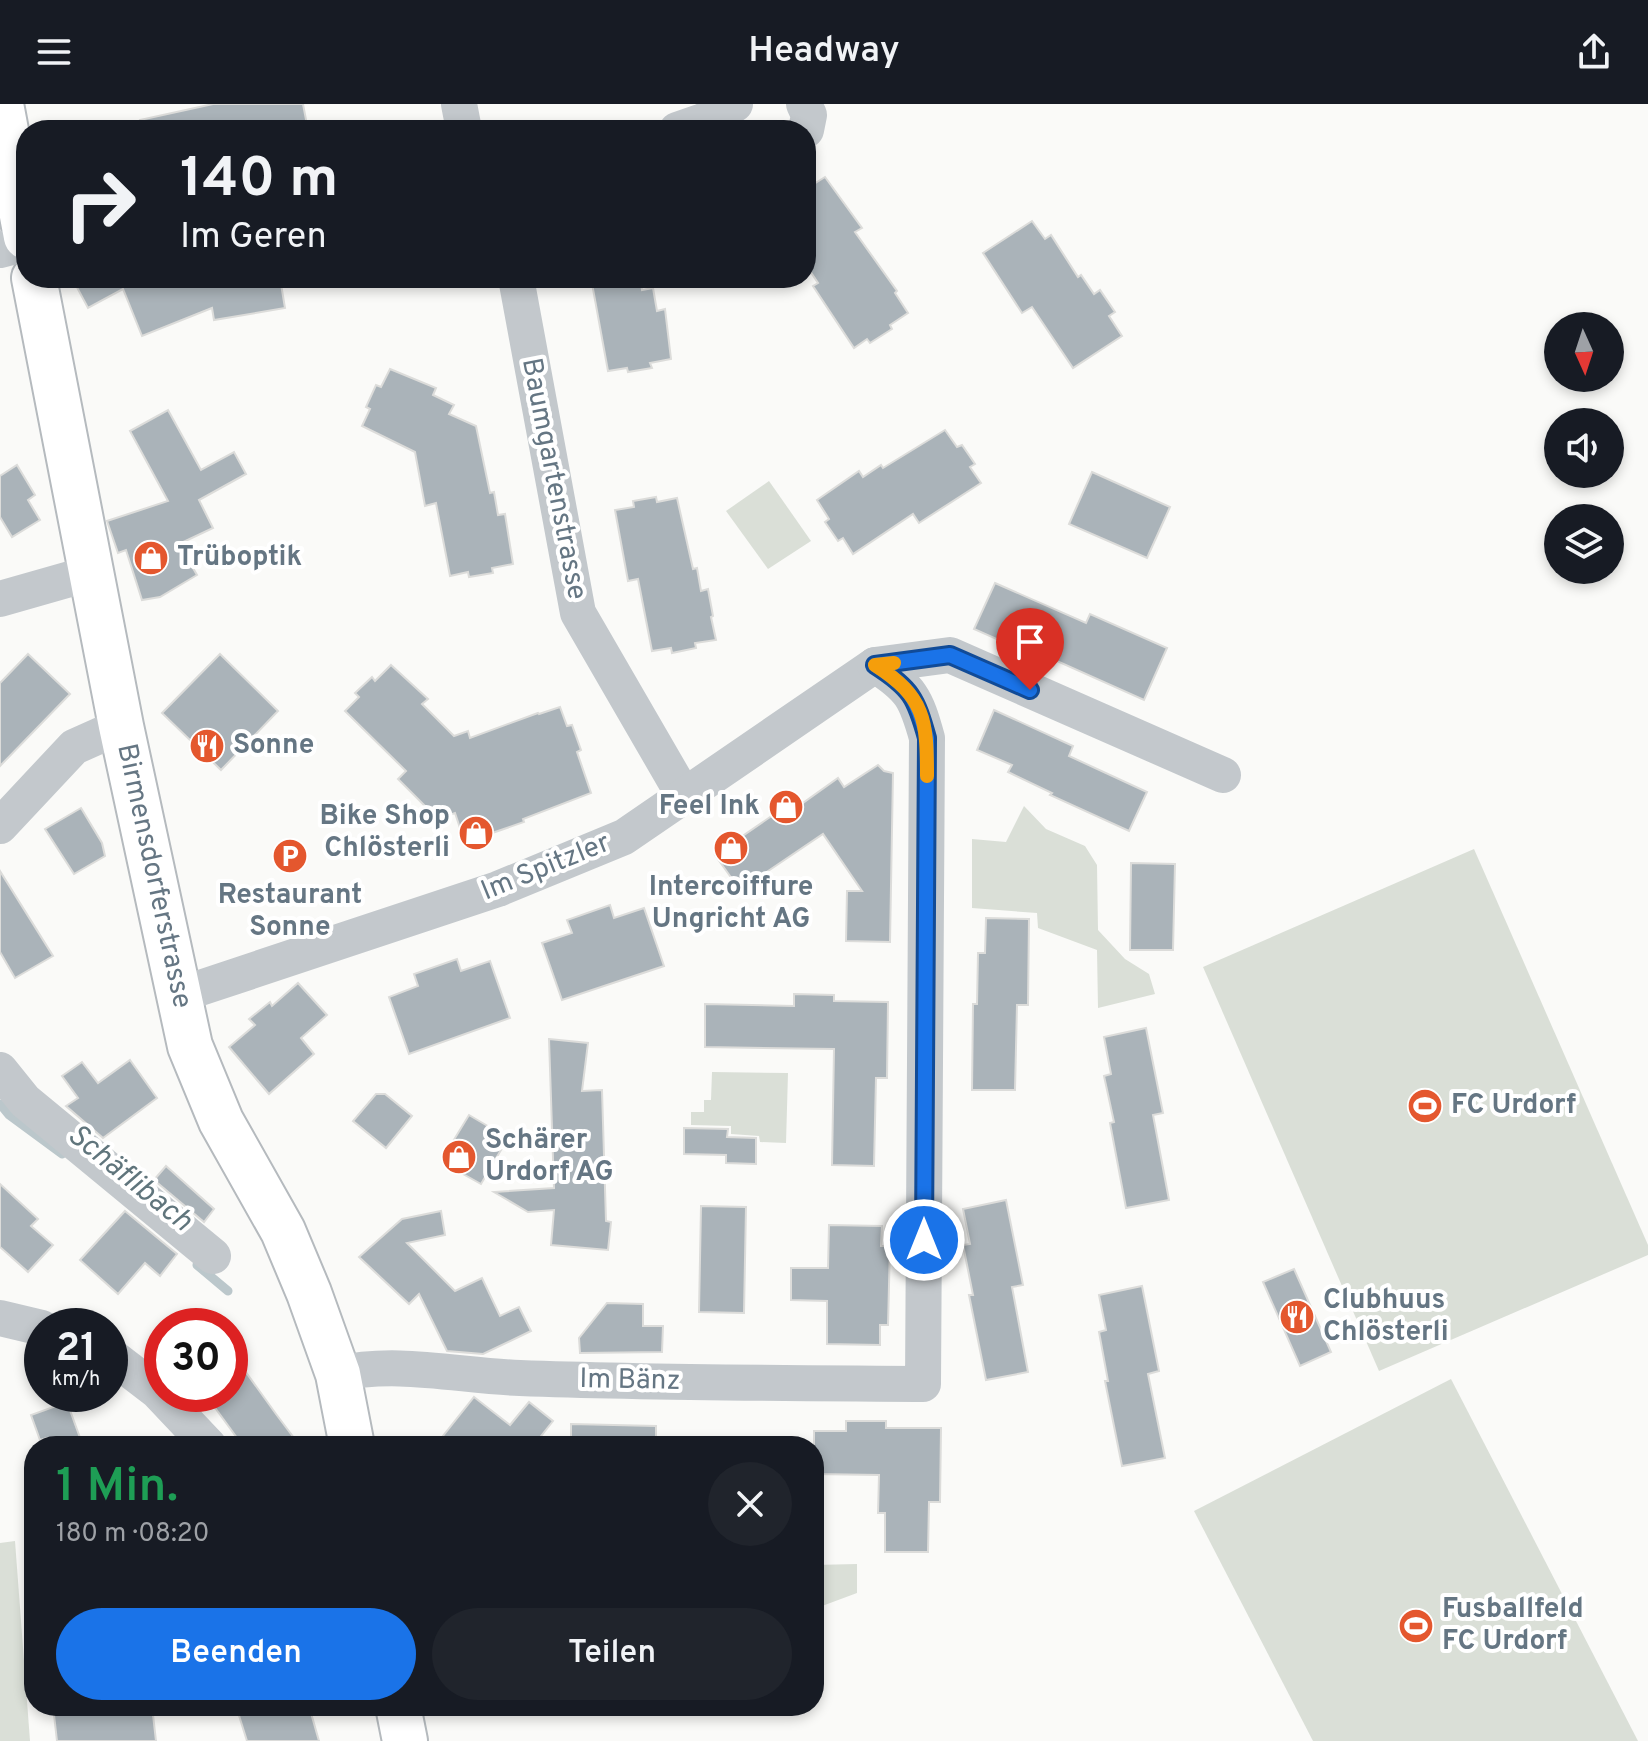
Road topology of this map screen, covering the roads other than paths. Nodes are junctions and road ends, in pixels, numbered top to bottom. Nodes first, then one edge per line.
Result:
1 (1, 104) edge
2 (735, 104) edge
3 (705, 120) edge
4 (16, 184) edge
5 (36, 288) edge
6 (518, 288) edge
7 (91, 573) junction
8 (0, 599) edge
9 (875, 665) junction
10 (121, 726) junction
11 (1223, 775) dead end
12 (684, 796) junction
13 (0, 826) edge
14 (179, 995) junction
15 (0, 1070) edge
16 (213, 1256) dead end
17 (0, 1318) edge
18 (24, 1324) edge
19 (128, 1369) edge
20 (338, 1374) junction
21 (200, 1436) edge
22 (350, 1436) edge
23 (400, 1716) edge
24 (405, 1741) edge

1 - 4 main road
2 - 3 street
5 - 7 main road, Birmensdorferstrasse
6 - 12 street, Baumgartenstrasse
7 - 8 street
7 - 10 main road, Birmensdorferstrasse
9 - 11 street
9 - 12 street, Im Spitzler
9 - 20 street, Im Bänz
10 - 13 street
10 - 14 main road, Birmensdorferstrasse
12 - 14 street, Im Spitzler
14 - 20 main road, Birmensdorferstrasse
15 - 16 street
17 - 18 street
19 - 21 street
20 - 22 main road, Birmensdorferstrasse
23 - 24 main road

